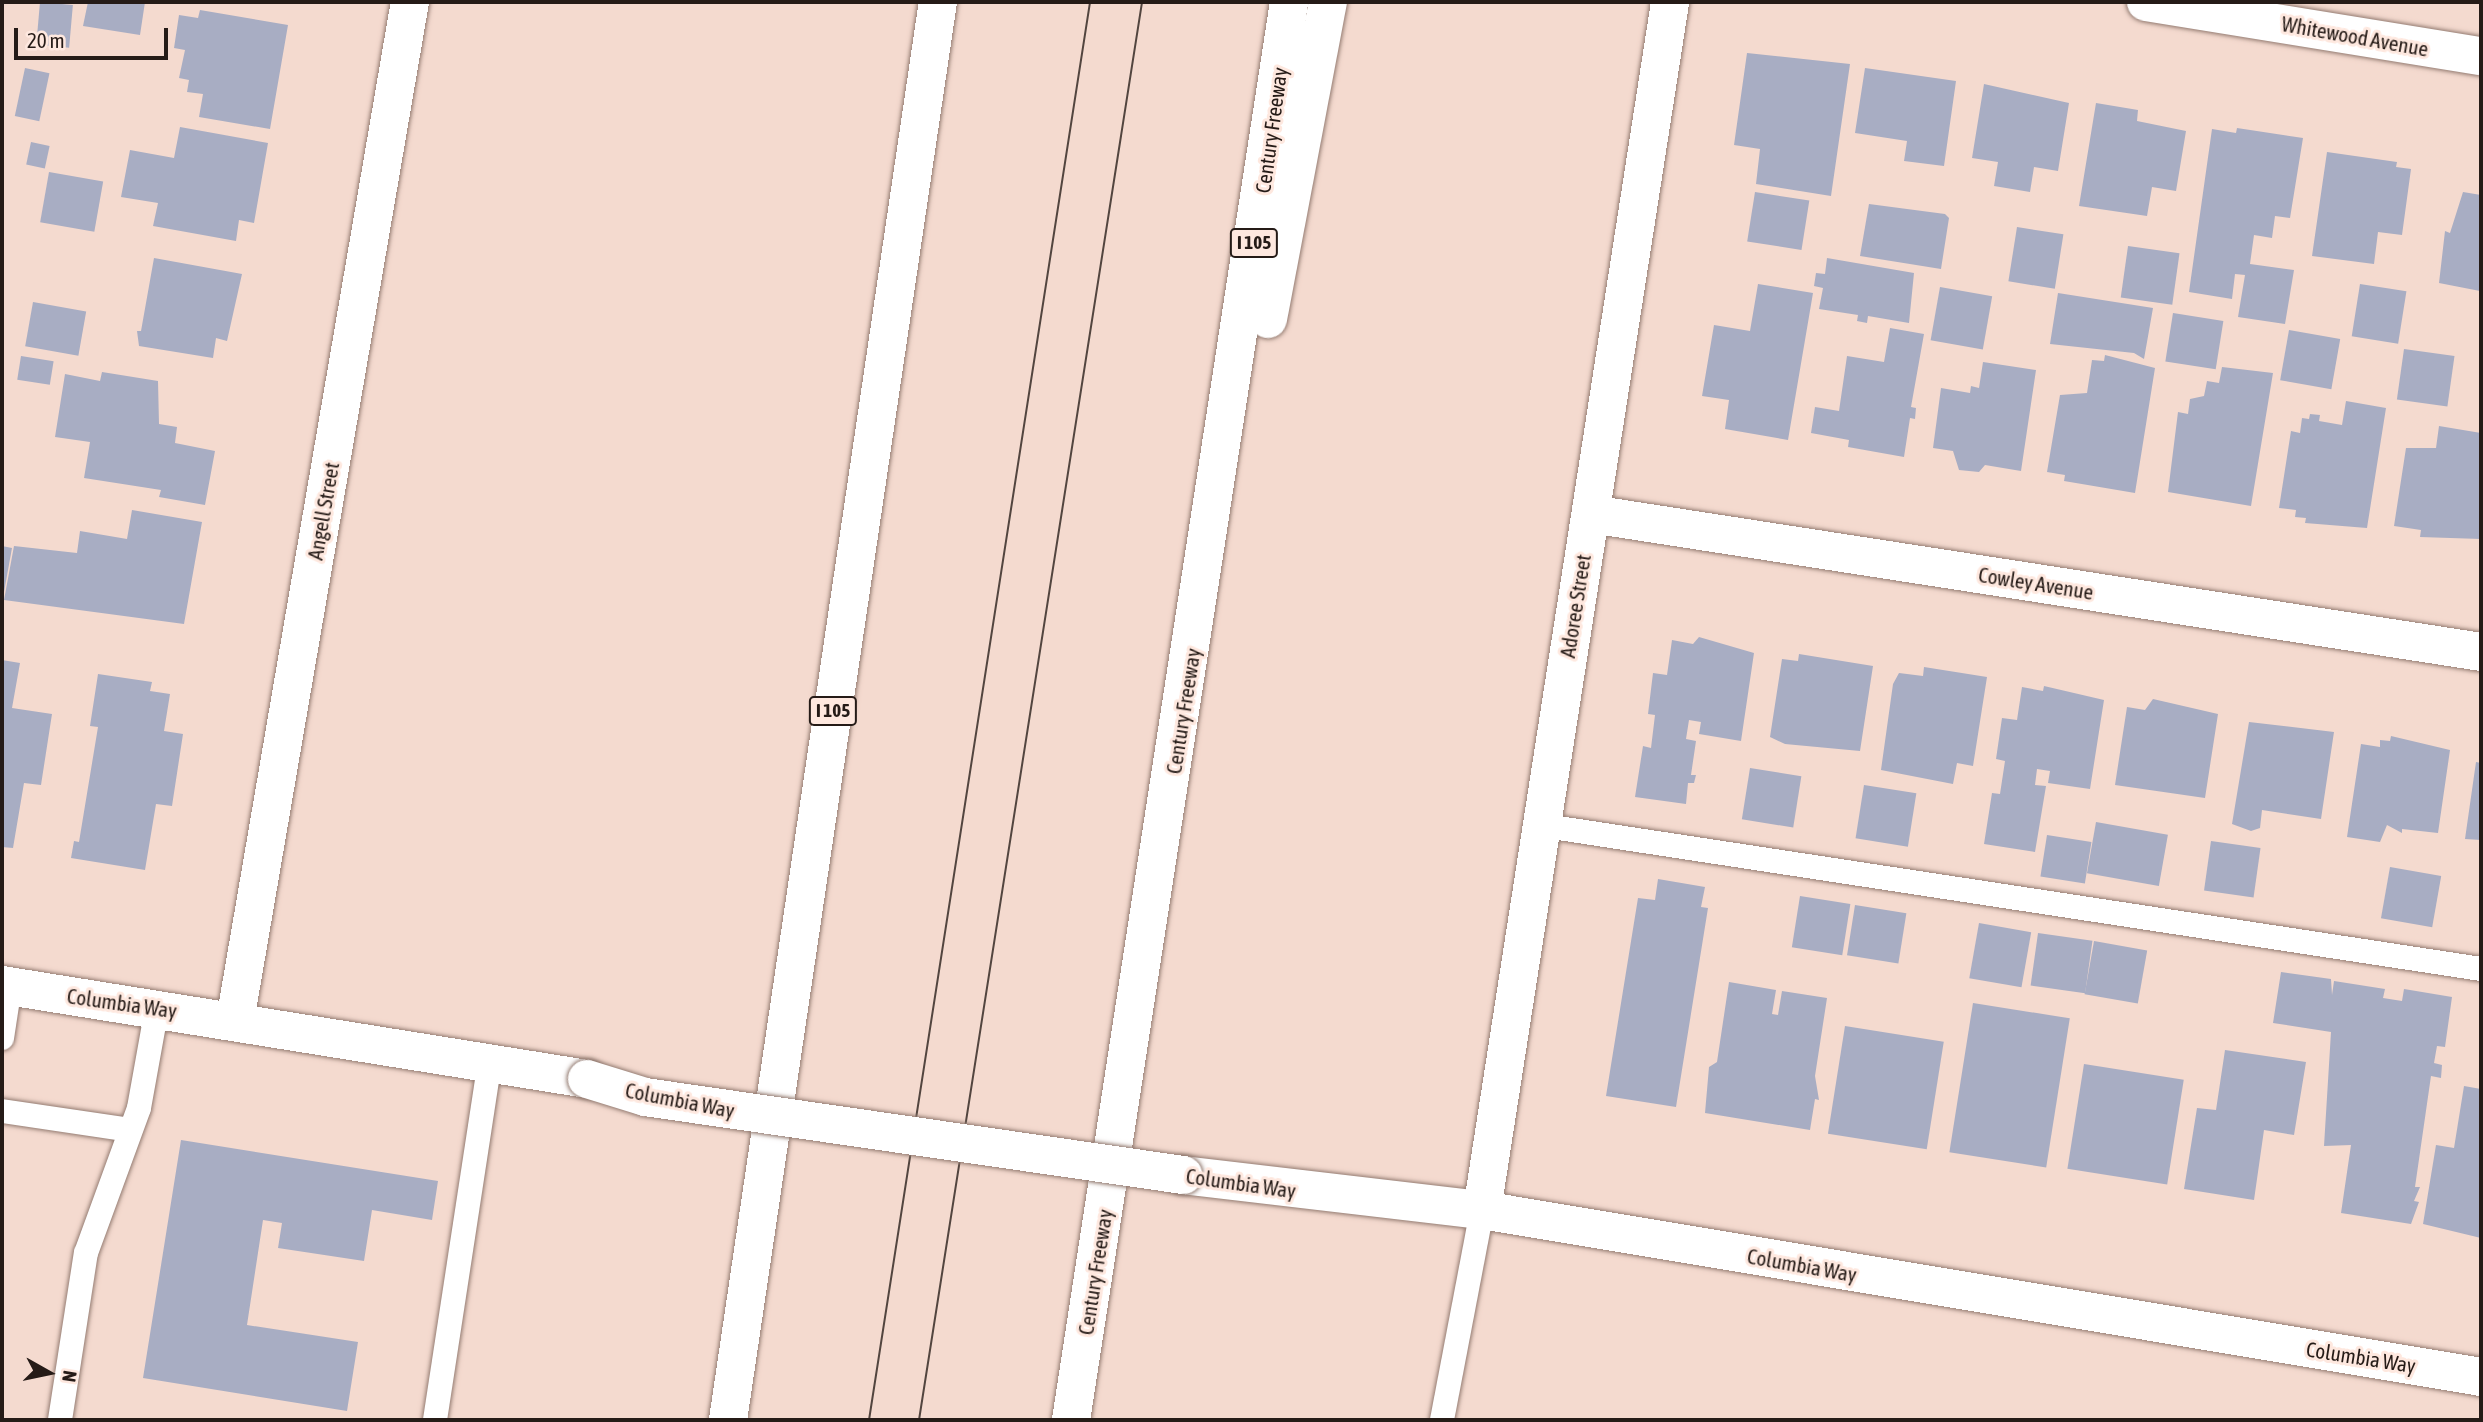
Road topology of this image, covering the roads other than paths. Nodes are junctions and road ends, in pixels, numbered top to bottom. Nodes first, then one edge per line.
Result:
1 (410, 2) edge
2 (937, 2) edge
3 (1289, 2) edge
4 (1328, 2) edge
5 (1670, 2) edge
6 (2146, 2) edge
7 (2481, 56) edge
8 (1219, 485) junction
9 (1591, 514) junction
10 (2481, 652) edge
11 (1539, 825) junction
12 (2481, 969) edge
13 (6, 986) edge
14 (157, 1007) junction
15 (235, 1021) junction
16 (2, 1038) edge
17 (490, 1061) junction
18 (2, 1111) edge
19 (130, 1130) junction
20 (1482, 1210) junction
21 (2481, 1377) edge
22 (60, 1420) edge
23 (435, 1420) edge
24 (728, 1420) edge
25 (1071, 1420) edge
26 (1442, 1420) edge

1 - 15 main road, Angell Street
2 - 24 main road, I 105
3 - 8 main road, Century Freeway / I 105
4 - 8 main road
5 - 9 main road, Adoree Street
6 - 7 main road, Whitewood Avenue
8 - 25 main road, Century Freeway / I 105
9 - 10 main road, Cowley Avenue
9 - 11 main road, Adoree Street
11 - 12 lane
11 - 20 main road, Adoree Street
13 - 14 main road, Columbia Way
13 - 16 lane
14 - 15 main road, Columbia Way
14 - 19 lane
15 - 17 main road, Columbia Way
17 - 20 main road, Columbia Way, bridge
17 - 23 lane
18 - 19 lane
19 - 22 lane
20 - 21 main road, Columbia Way
20 - 26 lane

